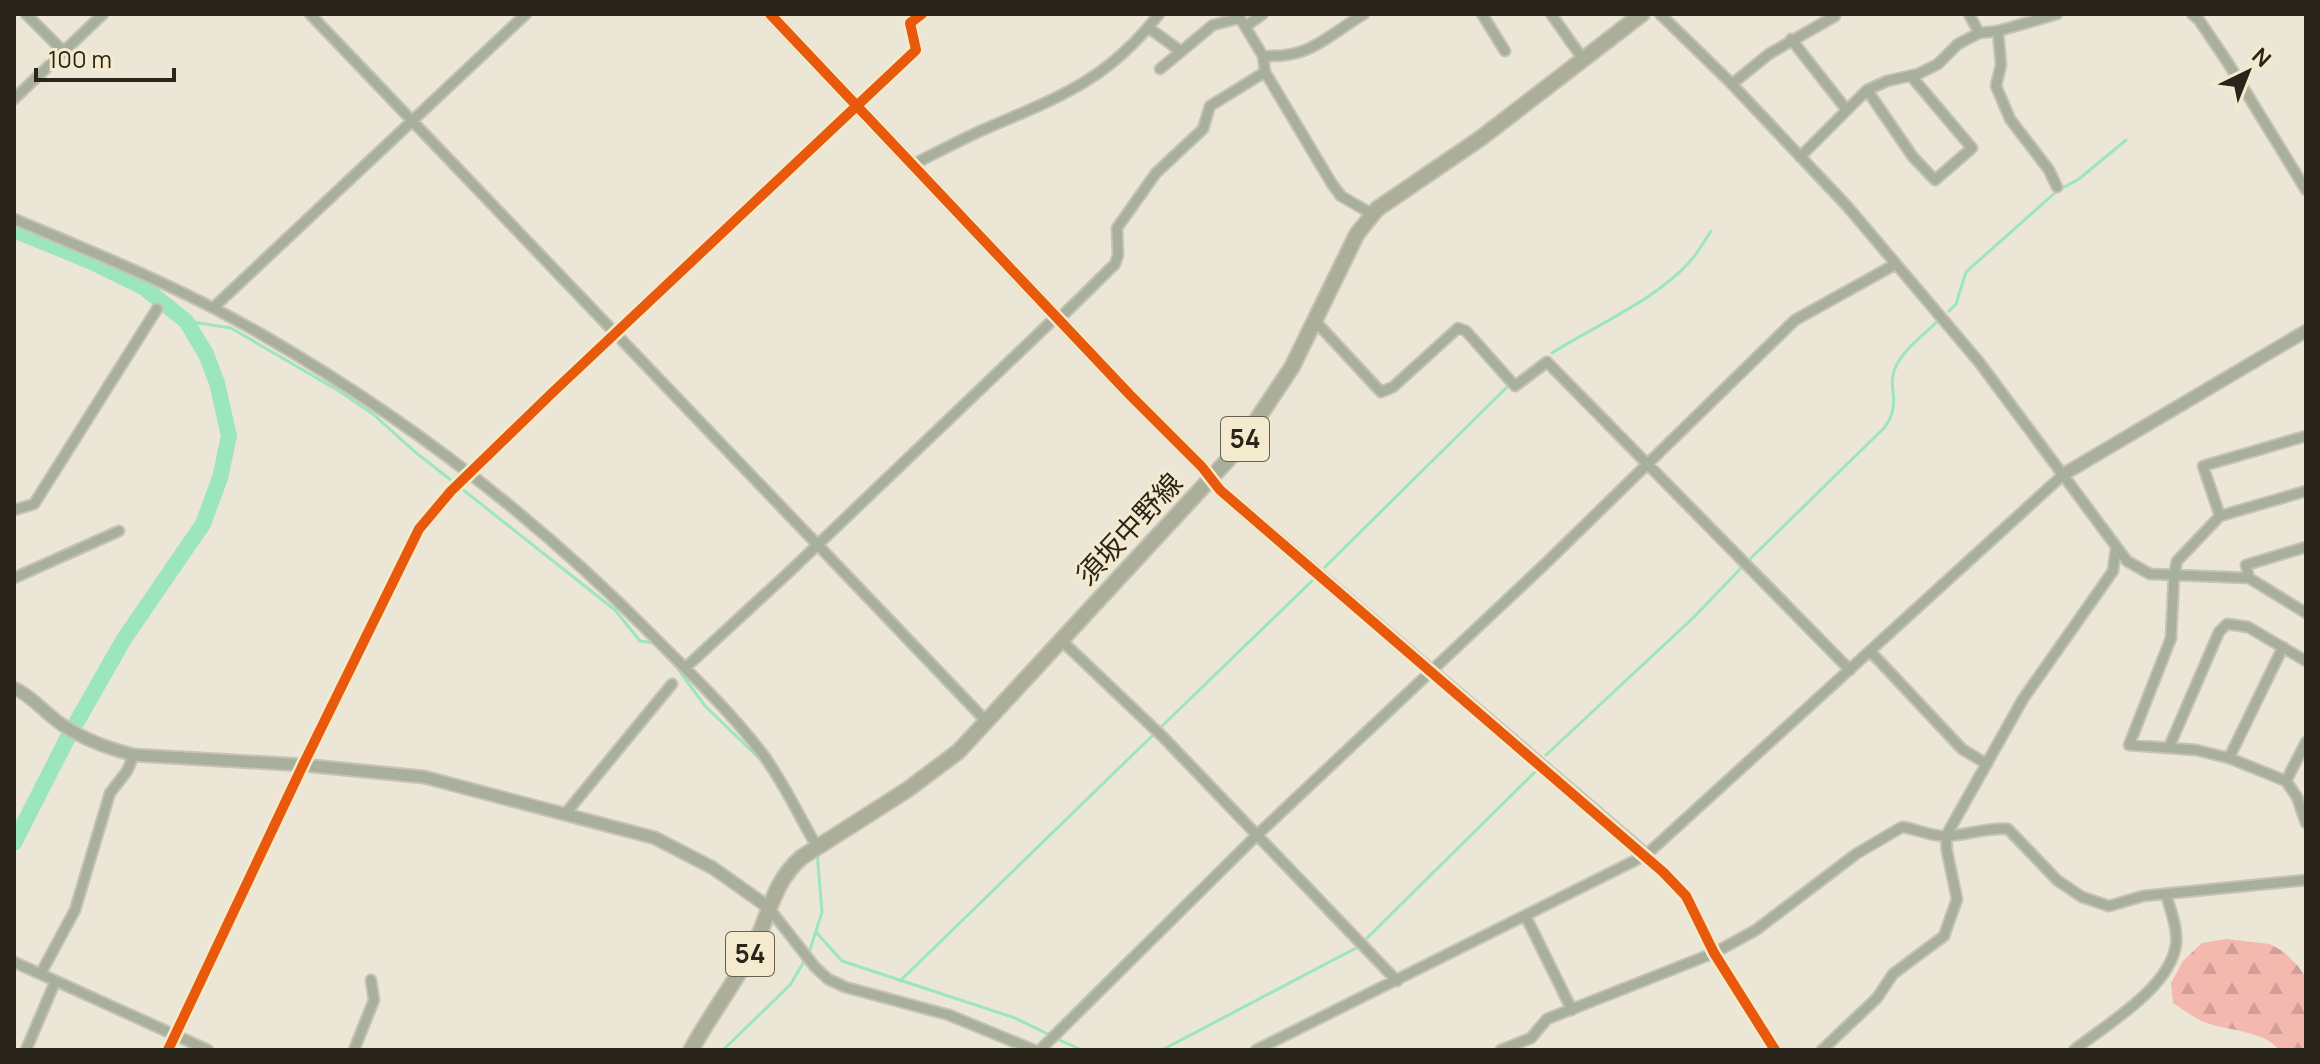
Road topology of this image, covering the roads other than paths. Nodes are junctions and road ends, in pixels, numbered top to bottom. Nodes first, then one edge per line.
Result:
1 (26, 14) edge
2 (103, 14) edge
3 (310, 14) edge
4 (526, 14) edge
5 (770, 14) edge
6 (922, 14) edge
7 (1159, 14) edge
8 (1263, 14) edge
9 (1364, 14) edge
10 (1482, 14) edge
11 (1551, 14) edge
12 (1642, 14) edge
13 (1660, 14) edge
14 (1969, 14) edge
15 (2057, 14) edge
16 (2192, 14) edge
17 (1835, 16) edge
18 (1246, 26) junction
19 (1149, 28) junction
20 (1998, 31) junction
21 (1979, 33) junction
22 (1791, 39) junction
23 (1179, 50) junction
24 (63, 51) junction
25 (1505, 51) dead end
26 (1263, 56) junction
27 (1583, 59) junction
28 (1160, 69) dead end
29 (1265, 72) junction
30 (1911, 76) junction
31 (1732, 84) junction
32 (1867, 90) junction
33 (14, 99) edge
34 (857, 106) junction
35 (1846, 109) junction
36 (412, 121) junction
37 (1800, 157) junction
38 (912, 165) junction
39 (2057, 187) dead end
40 (2306, 190) edge
41 (1372, 214) junction
42 (14, 219) edge
43 (1896, 264) junction
44 (213, 308) junction
45 (157, 309) dead end
46 (1057, 318) junction
47 (1316, 322) junction
48 (2306, 331) edge
49 (615, 333) junction
50 (2306, 436) edge
51 (1647, 462) junction
52 (470, 474) junction
53 (2064, 474) junction
54 (1211, 479) junction
55 (2306, 491) edge
56 (14, 510) edge
57 (2220, 516) junction
58 (119, 531) dead end
59 (817, 546) junction
60 (2306, 547) edge
61 (2116, 548) junction
62 (2174, 575) junction
63 (14, 578) edge
64 (2249, 578) junction
65 (2306, 613) edge
66 (1062, 641) junction
67 (2283, 647) junction
68 (1870, 651) junction
69 (2306, 661) edge
70 (685, 668) junction
71 (1850, 670) junction
72 (1430, 672) junction
73 (672, 684) dead end
74 (14, 688) edge
75 (987, 722) junction
76 (2306, 742) edge
77 (2169, 747) junction
78 (134, 755) junction
79 (2229, 758) junction
80 (1987, 764) junction
81 (303, 765) junction
82 (2286, 781) junction
83 (566, 813) junction
84 (2306, 823) edge
85 (1258, 834) junction
86 (1946, 836) junction
87 (817, 847) junction
88 (1646, 855) junction
89 (2306, 880) edge
90 (2166, 894) junction
91 (768, 907) junction
92 (1526, 917) junction
93 (1714, 953) junction
94 (14, 962) edge
95 (41, 973) junction
96 (371, 980) dead end
97 (1397, 981) junction
98 (55, 982) junction
99 (1572, 1010) junction
100 (174, 1034) junction
101 (1531, 1038) junction
102 (26, 1050) edge
103 (168, 1050) edge
104 (208, 1050) edge
105 (354, 1050) edge
106 (691, 1050) edge
107 (1034, 1050) edge
108 (1040, 1050) edge
109 (1256, 1050) edge
110 (1501, 1050) edge
111 (1537, 1050) edge
112 (1775, 1050) edge
113 (1822, 1050) edge
114 (2074, 1050) edge

1 - 24 street
2 - 24 street
3 - 36 street
4 - 36 street
5 - 34 street
6 - 34 street
7 - 19 street
8 - 18 street
9 - 26 street
10 - 25 street
11 - 27 street
12 - 27 main road, 須坂中野線 / 54
13 - 31 street
14 - 21 street
15 - 20 street
16 - 40 street
17 - 22 street
18 - 23 street
18 - 26 street
19 - 23 street
19 - 38 street
20 - 21 street
20 - 39 street
21 - 30 street
22 - 31 street
22 - 35 street
23 - 28 street
24 - 33 street
26 - 29 street
27 - 41 main road, 須坂中野線 / 54
29 - 41 street
29 - 46 street
30 - 32 street
30 - 32 street
31 - 37 street
32 - 35 street
34 - 38 street
34 - 49 street
35 - 37 street
36 - 44 street
36 - 49 street
37 - 43 street
38 - 46 street
41 - 47 main road, 須坂中野線 / 54
42 - 44 street
43 - 51 street
43 - 53 street
44 - 52 street
45 - 56 street
46 - 54 street
46 - 59 street
47 - 51 street
47 - 54 main road, 須坂中野線 / 54
48 - 53 street
49 - 52 street
49 - 59 street
50 - 57 street
51 - 71 street
51 - 72 street
52 - 70 street
52 - 81 street
53 - 61 street
53 - 68 street
54 - 66 main road, 須坂中野線 / 54
54 - 72 street
55 - 57 street
57 - 62 street
58 - 63 street
59 - 70 street
59 - 75 street
60 - 64 street
61 - 62 street
61 - 80 street
62 - 64 street
62 - 77 street
64 - 65 street
66 - 75 main road, 須坂中野線 / 54
66 - 85 street
67 - 69 street
67 - 77 street
67 - 79 street
68 - 71 street
68 - 80 street
70 - 87 street
71 - 88 street
72 - 85 street
72 - 88 street
73 - 83 street
74 - 78 street
75 - 87 main road, 須坂中野線 / 54
76 - 82 street
77 - 79 street
78 - 81 street
78 - 95 street
79 - 82 street
80 - 86 street
81 - 83 street
81 - 100 street
82 - 84 street
83 - 91 street
85 - 97 street
85 - 108 street
86 - 90 street
86 - 93 street
86 - 113 street
87 - 91 main road, 須坂中野線 / 54
88 - 92 street
88 - 93 street
89 - 90 street
90 - 114 street
91 - 106 main road, 須坂中野線 / 54
91 - 107 street
92 - 97 street
92 - 99 street
93 - 99 street
93 - 112 street
94 - 95 street
95 - 98 street
96 - 105 street
97 - 109 street
98 - 100 street
98 - 102 street
99 - 101 street
100 - 103 street
100 - 104 street
101 - 110 street
101 - 111 street

